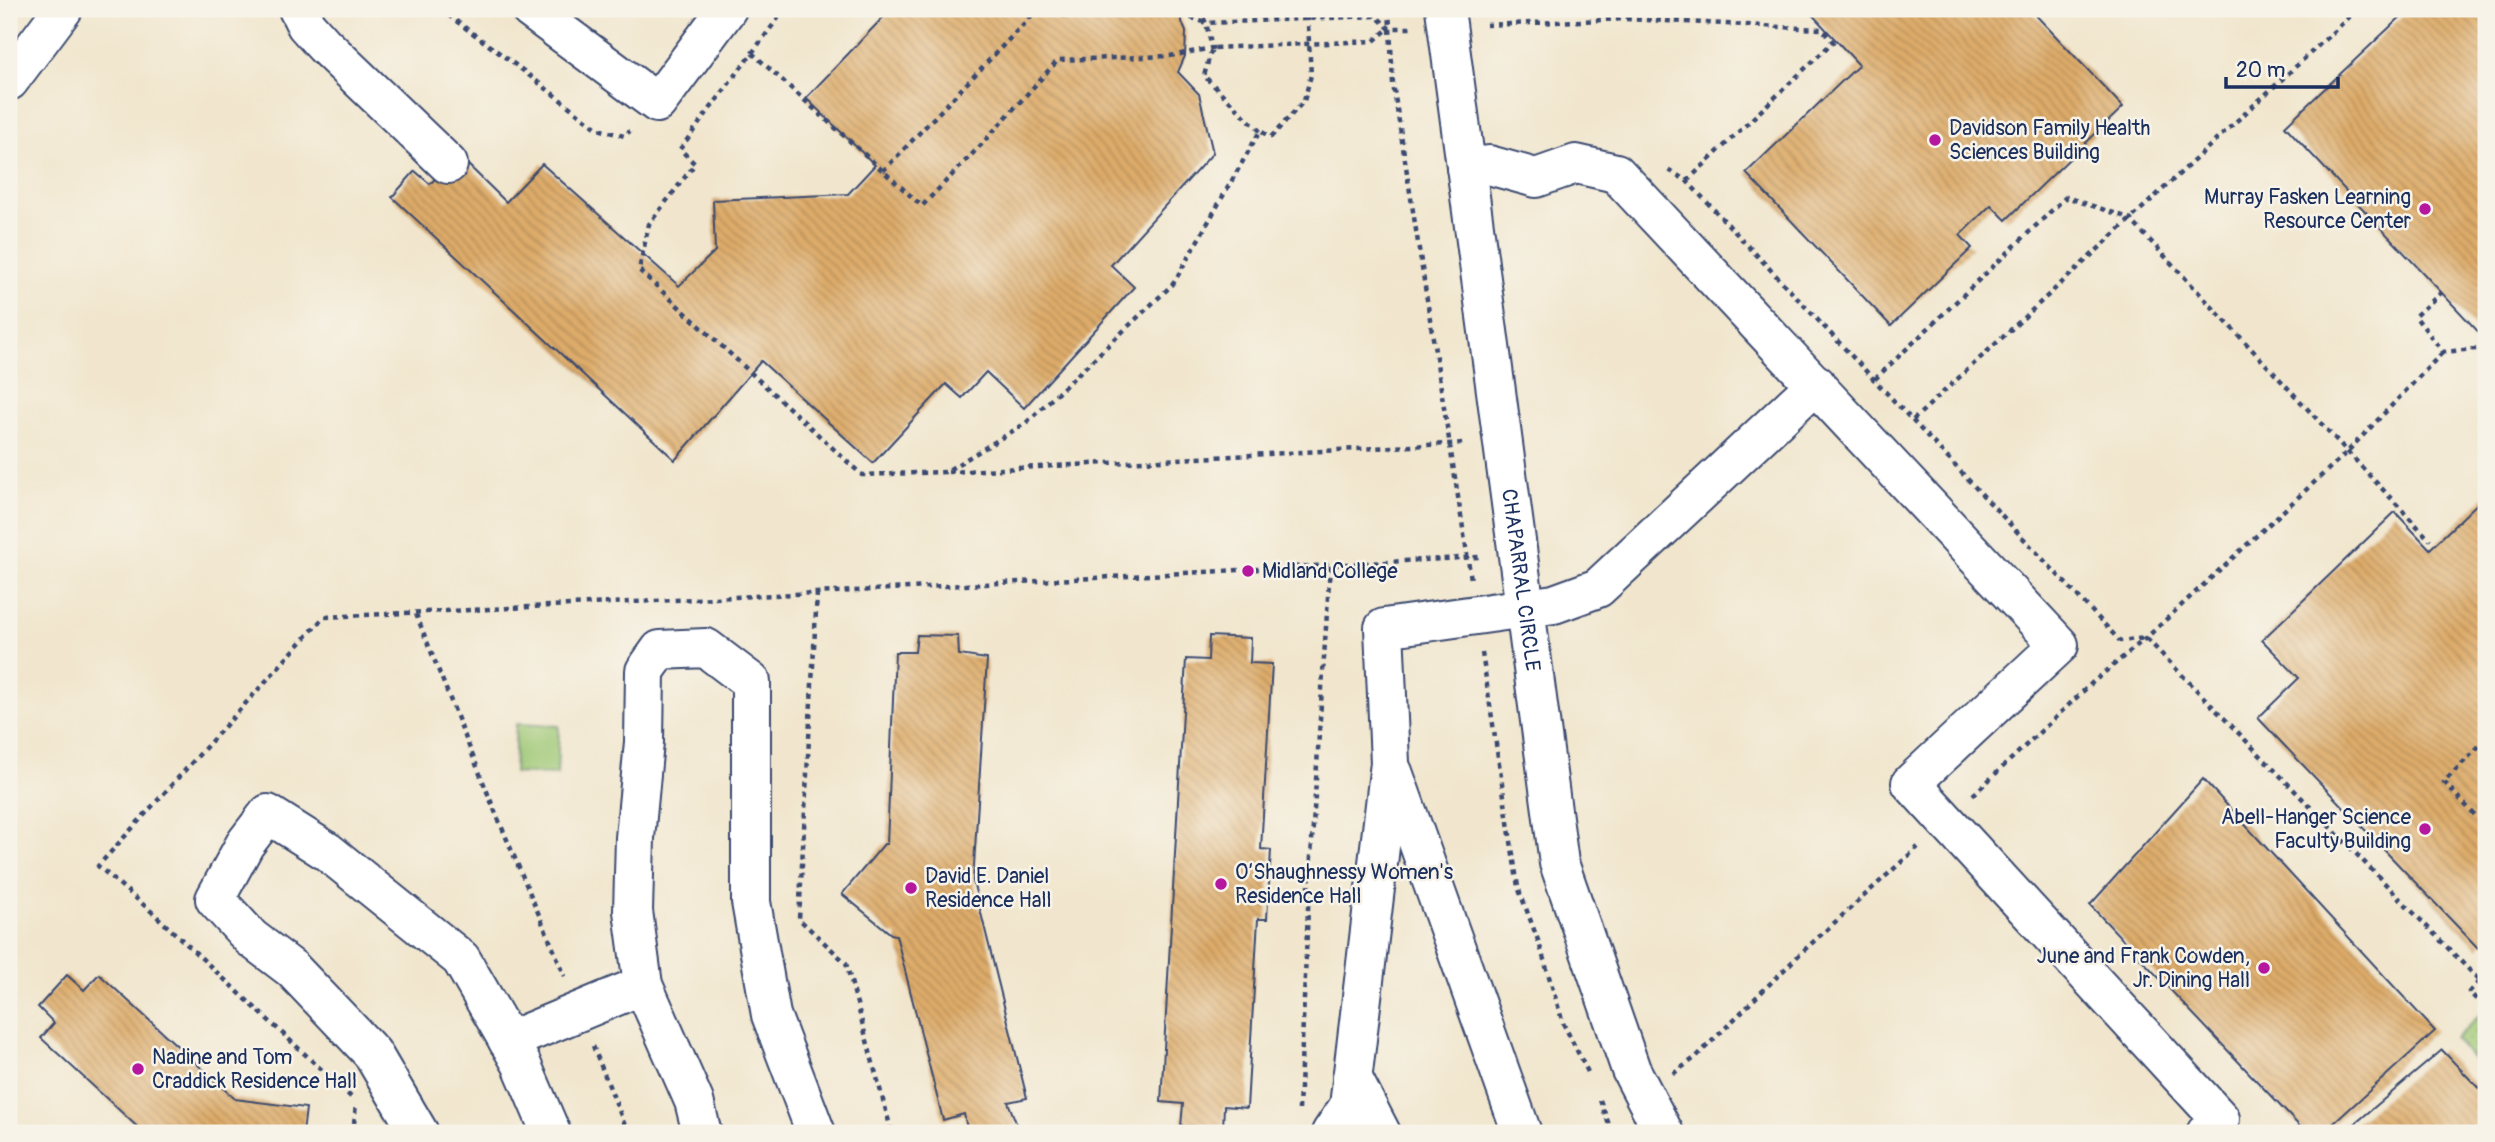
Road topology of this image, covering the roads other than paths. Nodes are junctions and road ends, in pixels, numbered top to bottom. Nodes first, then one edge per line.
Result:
1 (63, 9) edge
2 (298, 9) edge
3 (530, 9) edge
4 (727, 9) edge
5 (1446, 18) edge
6 (9, 81) edge
7 (448, 164) dead end
8 (1466, 168) junction
9 (1816, 384) junction
10 (1526, 606) junction
11 (1390, 763) junction
12 (643, 985) junction
13 (508, 1041) junction
14 (1352, 1077) junction
15 (1315, 1128) edge
16 (419, 1133) edge
17 (551, 1133) edge
18 (702, 1133) edge
19 (816, 1133) edge
20 (1381, 1133) edge
21 (1522, 1133) edge
22 (1664, 1133) edge
23 (2206, 1133) edge

1 - 6 street
2 - 7 street
3 - 4 street
5 - 8 street, CHAPARRAL CIRCLE
8 - 9 street
8 - 10 street, CHAPARRAL CIRCLE
9 - 10 street
9 - 23 street
10 - 11 street
10 - 22 street, CHAPARRAL CIRCLE
11 - 14 street
11 - 21 street
12 - 13 street
12 - 18 street
12 - 19 street
13 - 16 street
13 - 17 street
14 - 15 street
14 - 20 street

